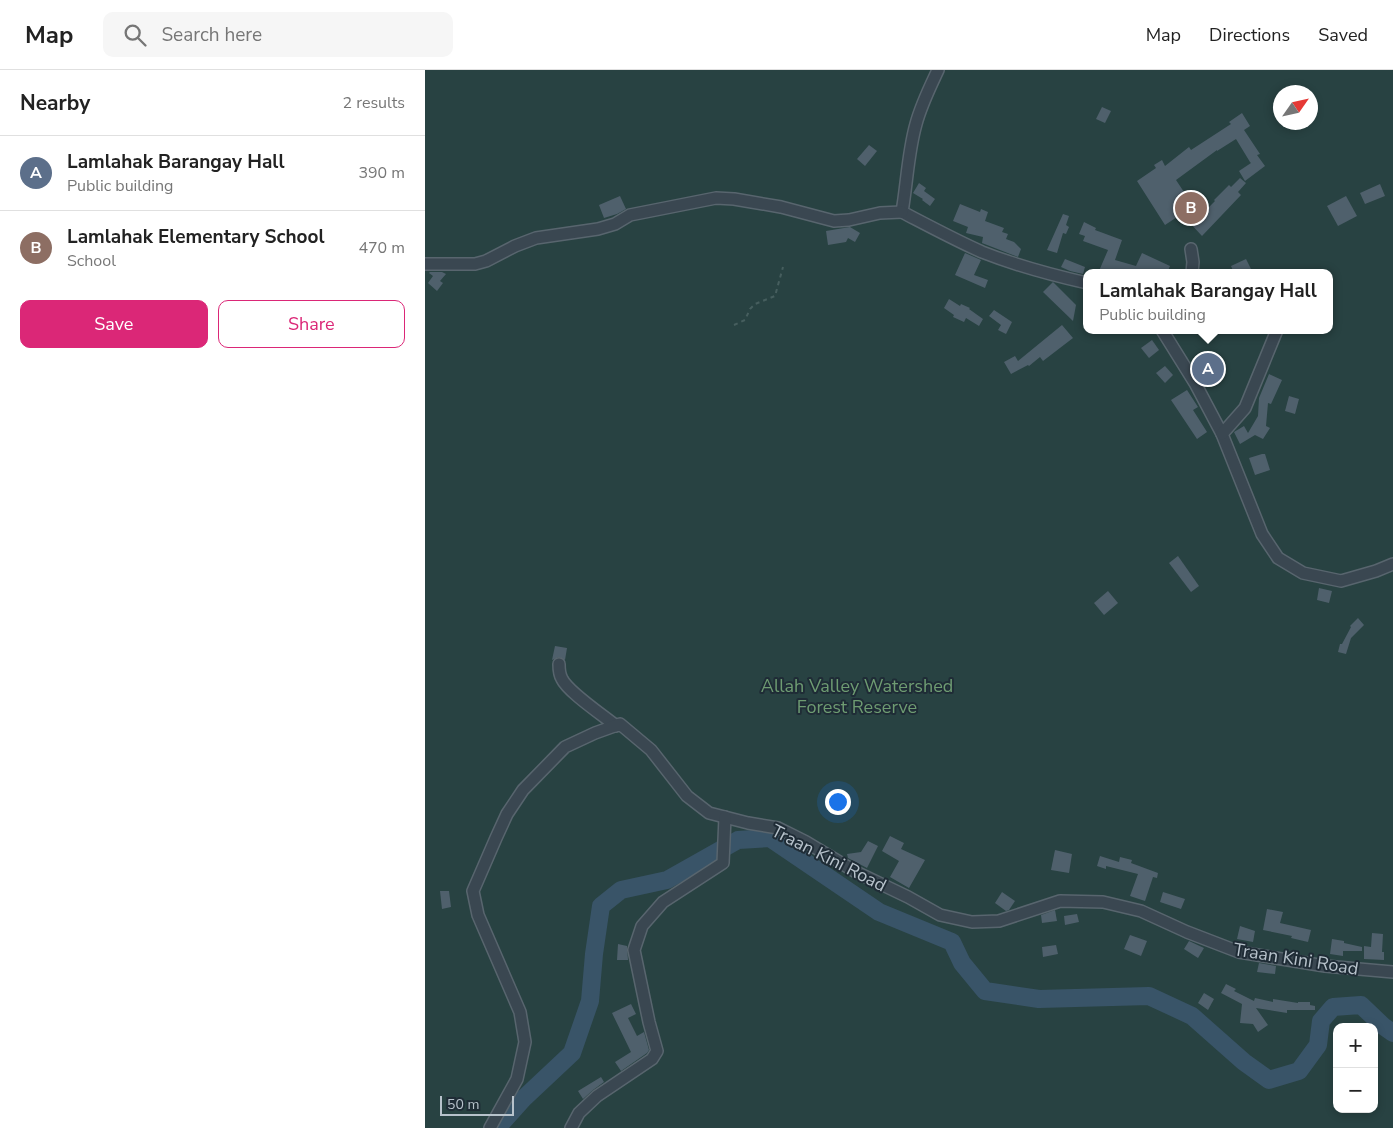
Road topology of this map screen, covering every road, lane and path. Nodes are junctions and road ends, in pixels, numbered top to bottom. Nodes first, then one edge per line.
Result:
1 (938, 70) edge
2 (902, 212) junction
3 (1191, 249) dead end
4 (425, 264) edge
5 (783, 267) dead end
6 (1192, 269) edge
7 (1083, 282) edge
8 (734, 325) dead end
9 (1166, 334) edge
10 (1275, 334) edge
11 (1222, 434) junction
12 (1393, 564) edge
13 (559, 664) dead end
14 (617, 726) junction
15 (725, 817) junction
16 (1393, 972) edge
17 (491, 1128) edge
18 (571, 1128) edge

1 - 2 street
2 - 4 street
2 - 7 street
3 - 6 street
5 - 8 path
9 - 11 street
10 - 11 street
11 - 12 street
13 - 14 street, Traan Kini Road
14 - 15 street, Traan Kini Road
14 - 17 street
15 - 16 street, Traan Kini Road
15 - 18 street

